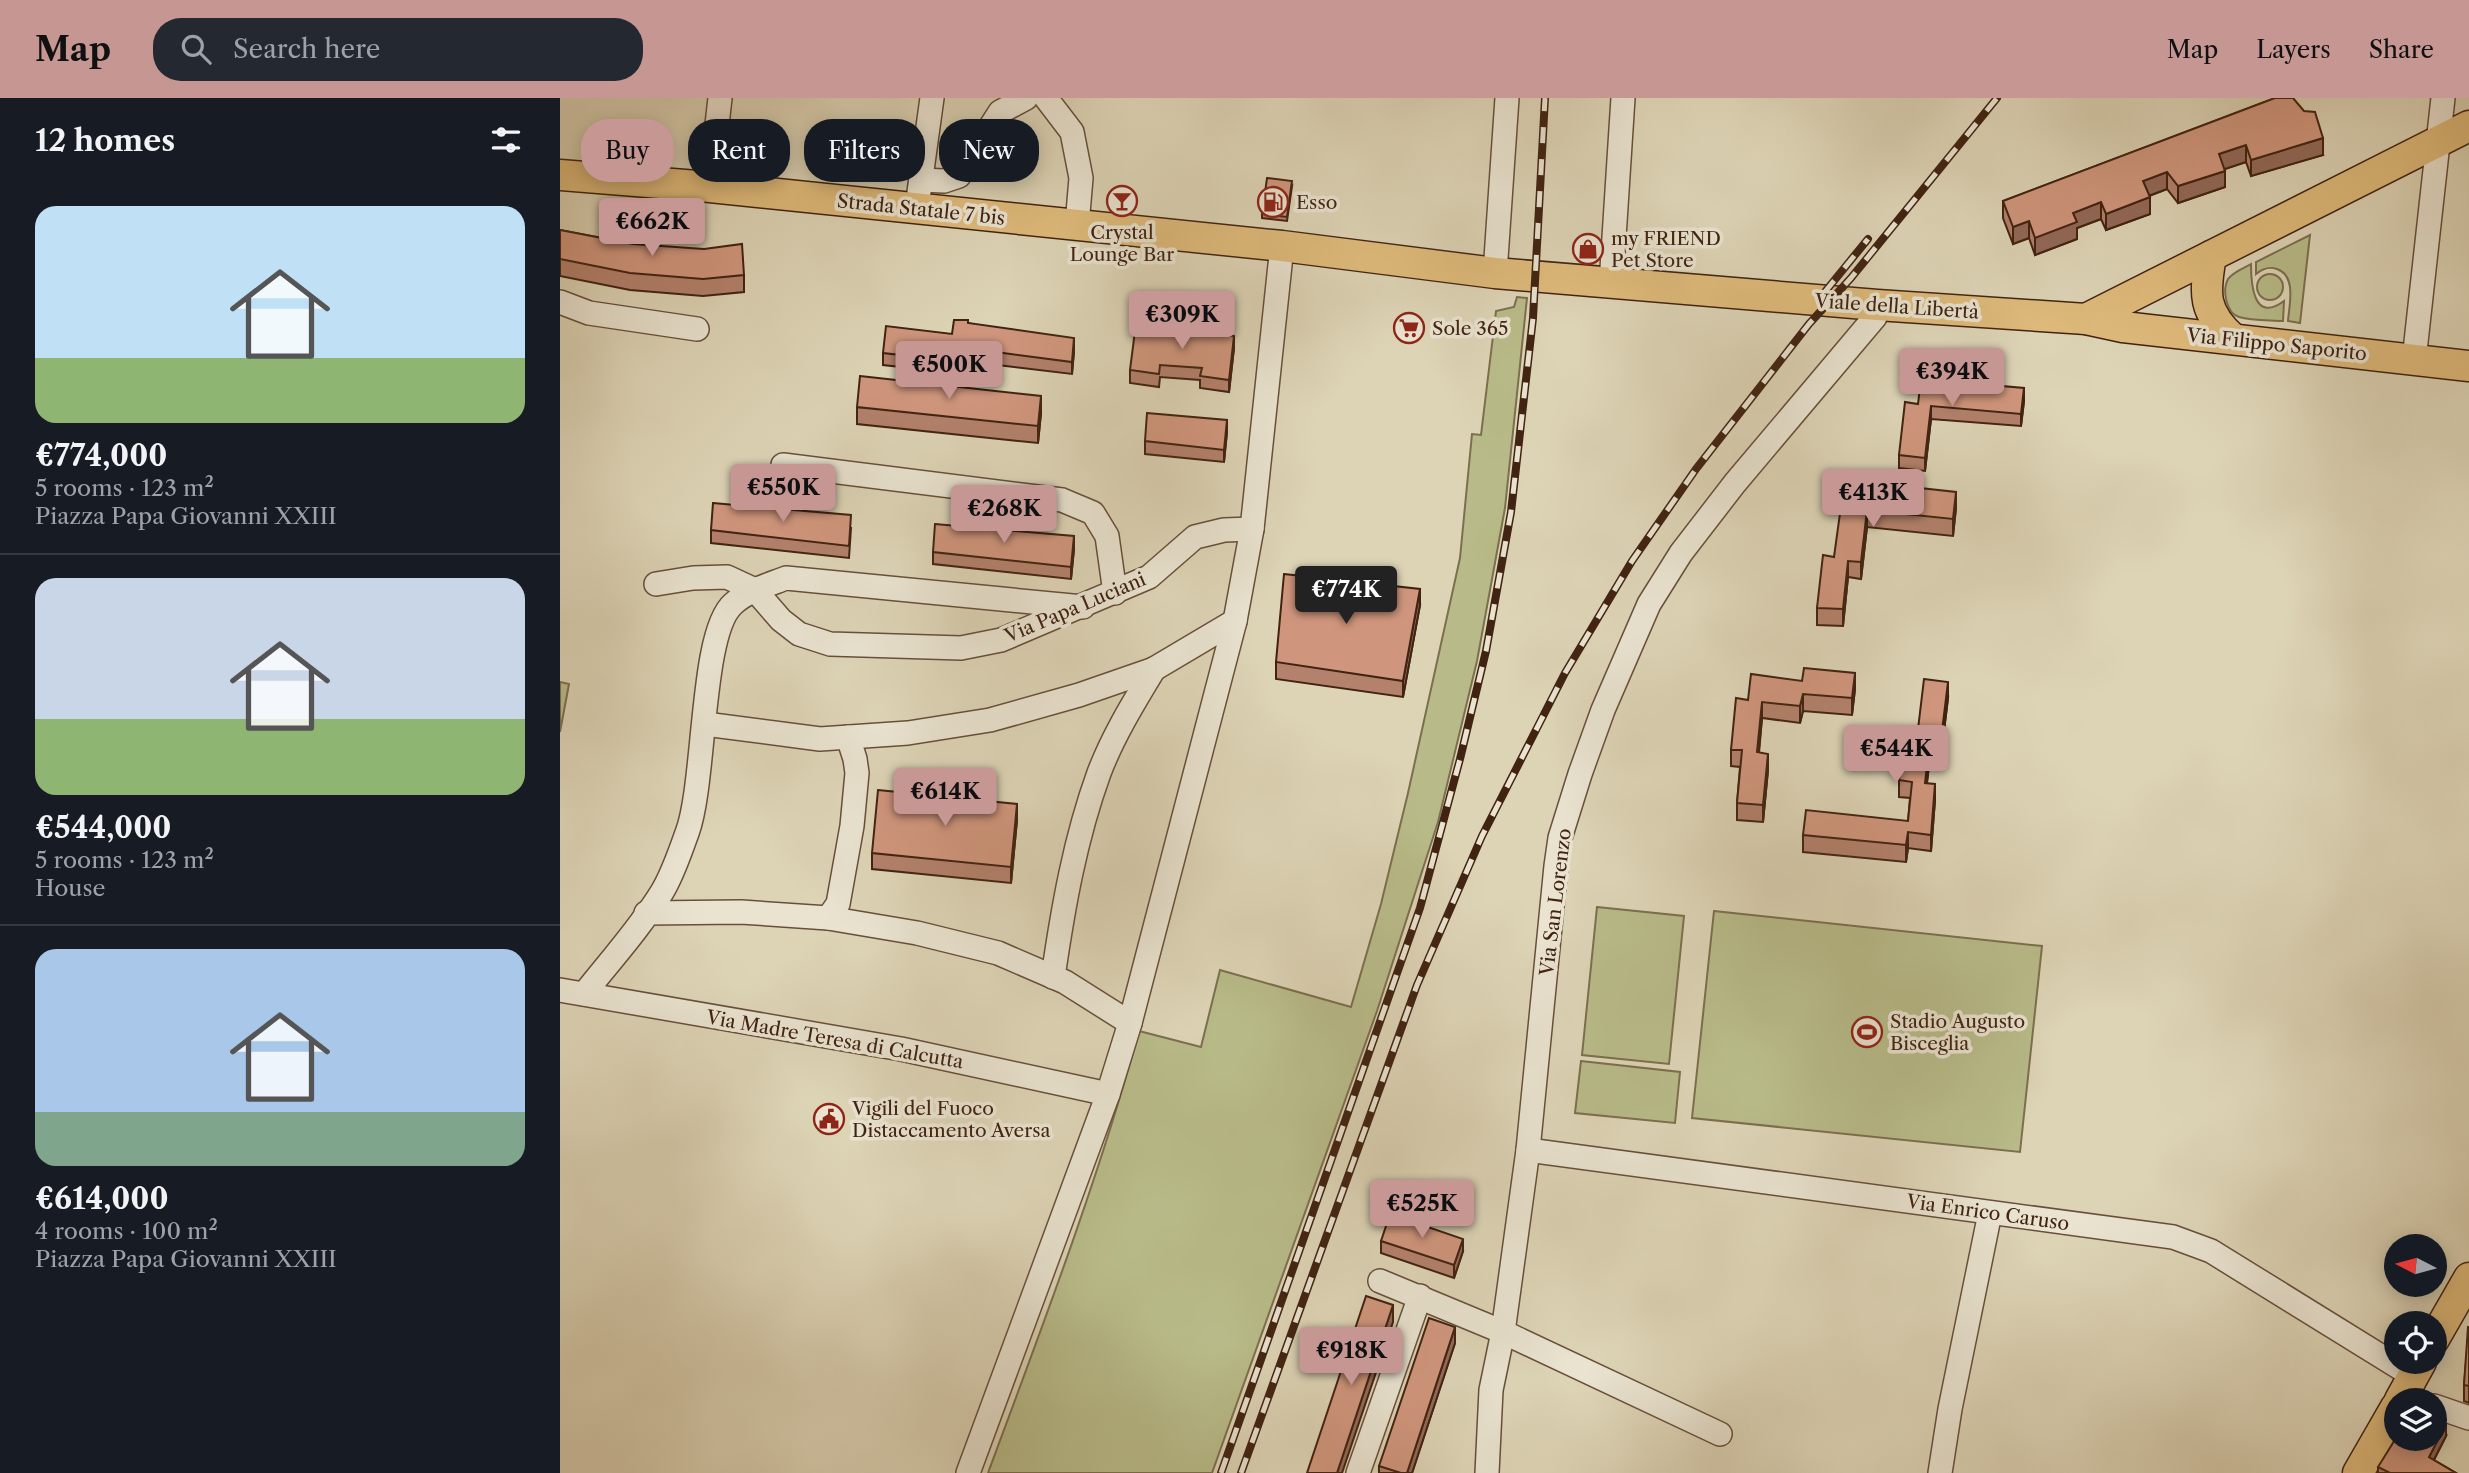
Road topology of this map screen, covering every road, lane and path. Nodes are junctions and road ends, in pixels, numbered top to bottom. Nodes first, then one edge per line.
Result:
1 (720, 98) edge
2 (932, 98) edge
3 (1026, 98) edge
4 (1046, 98) edge
5 (1507, 98) edge
6 (1623, 98) edge
7 (2443, 98) edge
8 (2469, 126) edge
9 (2439, 141) junction
10 (925, 150) edge
11 (560, 175) edge
12 (925, 180) edge
13 (921, 182) edge
14 (710, 187) junction
15 (916, 209) junction
16 (1077, 225) junction
17 (1282, 246) junction
18 (2211, 256) junction
19 (1495, 273) junction
20 (1611, 284) junction
21 (560, 302) edge
22 (1866, 314) junction
23 (2086, 318) junction
24 (697, 329) dead end
25 (2233, 339) junction
26 (2414, 360) junction
27 (2469, 366) edge
28 (783, 465) dead end
29 (1252, 529) junction
30 (656, 584) dead end
31 (755, 590) junction
32 (1115, 593) junction
33 (1083, 607) junction
34 (1235, 621) junction
35 (1154, 668) junction
36 (705, 724) junction
37 (848, 737) junction
38 (646, 913) junction
39 (828, 918) junction
40 (1053, 977) junction
41 (560, 990) edge
42 (584, 994) junction
43 (1130, 1023) junction
44 (1108, 1094) junction
45 (1528, 1150) junction
46 (1990, 1213) junction
47 (2469, 1278) edge
48 (1380, 1281) dead end
49 (1420, 1296) junction
50 (2461, 1311) edge
51 (2447, 1326) edge
52 (1503, 1332) junction
53 (2405, 1388) edge
54 (2447, 1410) edge
55 (2469, 1418) edge
56 (2384, 1430) edge
57 (1720, 1434) dead end
58 (968, 1473) edge
59 (1358, 1473) edge
60 (1487, 1473) edge
61 (1940, 1473) edge
62 (2358, 1473) edge

1 - 14 street
2 - 10 street
3 - 12 street
4 - 16 street
5 - 19 street
6 - 20 street
7 - 9 street
8 - 9 main road, Viale della Libertà
9 - 18 main road, Viale della Libertà
9 - 26 street
11 - 14 main road, Strada Statale 7 bis
13 - 15 street
14 - 15 main road, Strada Statale 7 bis
15 - 16 main road, Strada Statale 7 bis
16 - 17 main road, Strada Statale 7 bis
17 - 19 main road, Viale della Libertà
17 - 29 street
18 - 23 main road, Viale della Libertà
18 - 25 main road
19 - 20 main road, Viale della Libertà
20 - 22 main road, Viale della Libertà
21 - 24 street
22 - 23 main road, Viale della Libertà
22 - 45 street, Via San Lorenzo
23 - 25 main road, Via Filippo Saporito
25 - 26 main road, Via Filippo Saporito
26 - 27 main road, Via Filippo Saporito
28 - 32 street
29 - 32 street, Via Papa Luciani
29 - 34 street
30 - 31 street, Via Papa Luciani
31 - 33 street
31 - 33 street, Via Papa Luciani
31 - 36 street
32 - 33 street, Via Papa Luciani
34 - 35 street
34 - 43 street
35 - 37 street
35 - 40 street
36 - 37 street
36 - 38 street
37 - 39 street
38 - 39 street
38 - 42 street
39 - 40 street
40 - 43 street
41 - 42 street, Via Madre Teresa di Calcutta
42 - 44 street, Via Madre Teresa di Calcutta
43 - 44 street
44 - 58 street
45 - 46 street, Via Enrico Caruso
45 - 52 street, Via San Lorenzo
46 - 53 street, Via Enrico Caruso
46 - 61 street
47 - 50 main road
48 - 49 street
49 - 52 street
49 - 59 street
50 - 51 main road
52 - 57 street
52 - 60 street, Via San Lorenzo
54 - 55 street
56 - 62 main road

